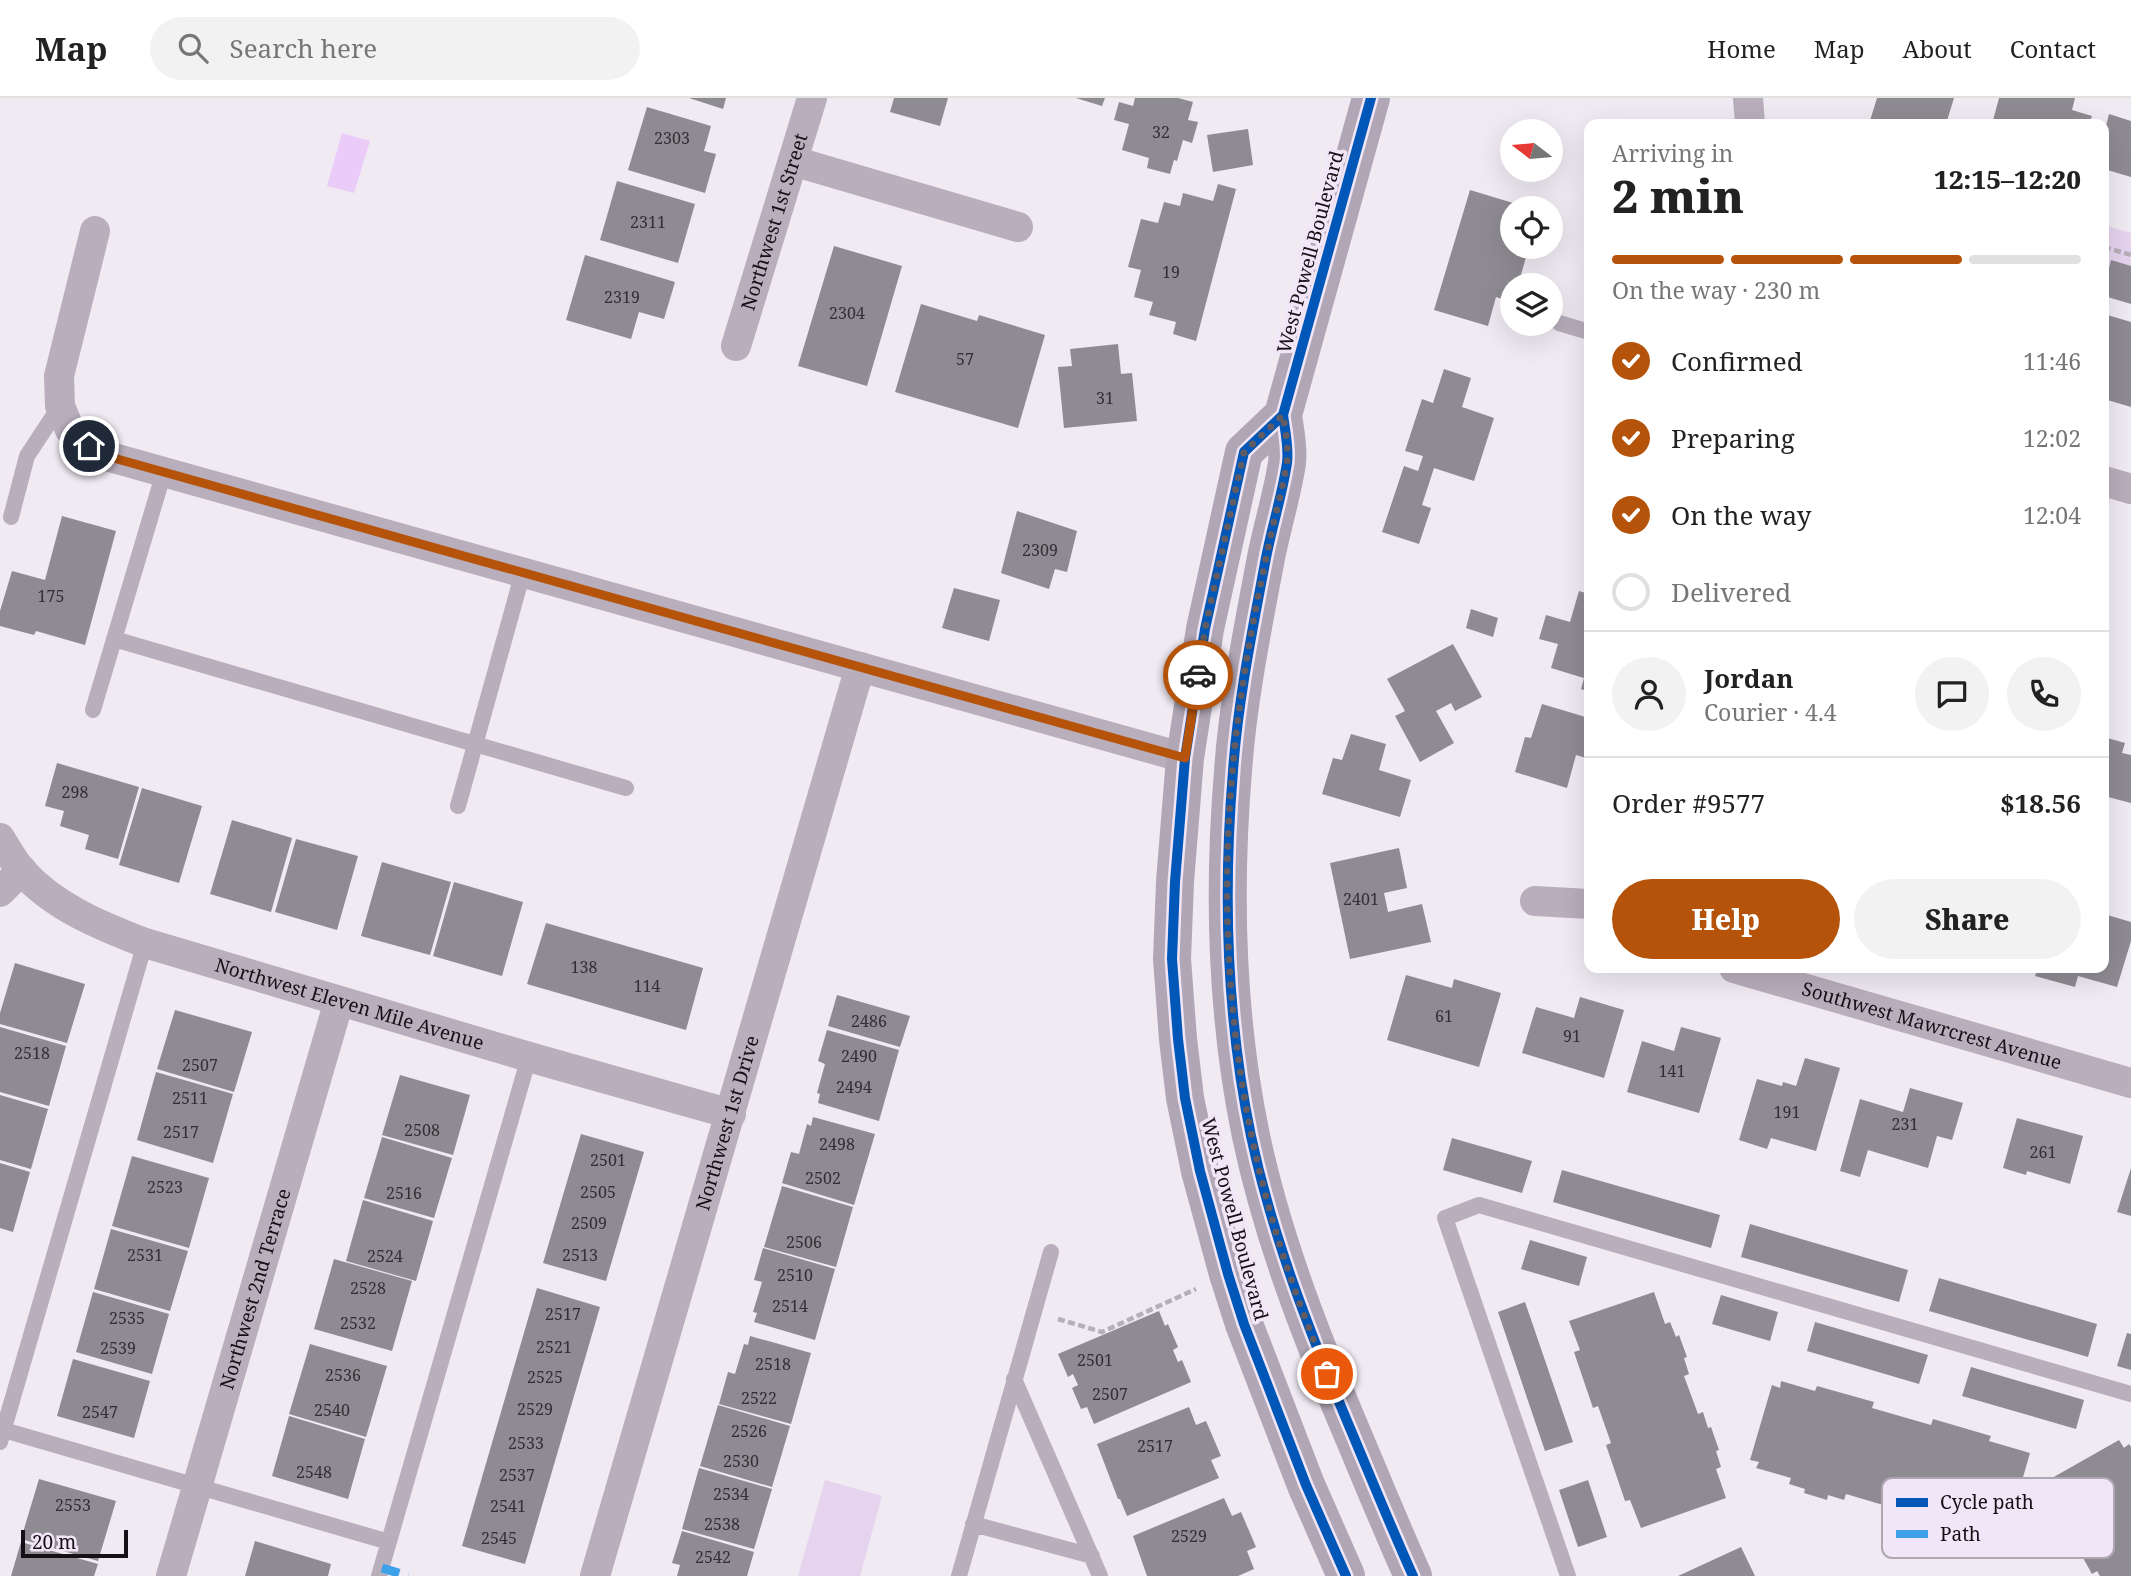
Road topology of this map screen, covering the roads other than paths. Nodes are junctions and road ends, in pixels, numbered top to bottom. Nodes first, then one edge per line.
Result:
1 (812, 98) edge
2 (1371, 98) edge
3 (1748, 98) edge
4 (1750, 119) edge
5 (793, 161) junction
6 (1018, 227) dead end
7 (95, 231) dead end
8 (1563, 324) edge
9 (1584, 330) edge
10 (736, 346) dead end
11 (60, 406) junction
12 (1283, 415) junction
13 (164, 472) junction
14 (2109, 482) edge
15 (2131, 489) edge
16 (11, 517) dead end
17 (523, 572) junction
18 (114, 639) junction
19 (860, 667) junction
20 (93, 710) dead end
21 (475, 744) junction
22 (1185, 758) junction
23 (626, 788) dead end
24 (458, 806) dead end
25 (0, 838) edge
26 (22, 870) junction
27 (0, 892) edge
28 (1535, 901) dead end
29 (1584, 904) edge
30 (145, 943) junction
31 (1751, 973) edge
32 (339, 1001) junction
33 (529, 1057) junction
34 (2131, 1083) edge
35 (731, 1114) junction
36 (1051, 1252) dead end
37 (1014, 1379) junction
38 (2131, 1394) edge
39 (1, 1434) edge
40 (197, 1485) junction
41 (974, 1524) junction
42 (389, 1542) junction
43 (1092, 1556) junction
44 (171, 1576) edge
45 (379, 1576) edge
46 (595, 1576) edge
47 (958, 1576) edge
48 (1100, 1576) edge
49 (1346, 1576) edge
50 (1413, 1576) edge
51 (1568, 1576) edge

1 - 5 street, Northwest 1st Street
2 - 12 main road, West Powell Boulevard
3 - 4 street
5 - 6 street
5 - 10 street, Northwest 1st Street
7 - 11 street
8 - 9 lane
11 - 13 street
11 - 16 lane
12 - 22 main road, West Powell Boulevard
12 - 50 main road, West Powell Boulevard
13 - 17 street
13 - 18 lane
14 - 15 street
17 - 19 street
17 - 21 lane
18 - 20 lane
18 - 21 lane
19 - 22 street
19 - 35 street, Northwest 1st Drive
21 - 23 lane
21 - 24 lane
22 - 49 main road, West Powell Boulevard
25 - 26 street, Northwest Eleven Mile Avenue
26 - 27 street
26 - 30 street, Northwest Eleven Mile Avenue
28 - 29 street
30 - 32 street, Northwest Eleven Mile Avenue
30 - 39 lane
31 - 34 street, Southwest Mawrcrest Avenue
32 - 33 street, Northwest Eleven Mile Avenue
32 - 40 street, Northwest 2nd Terrace
33 - 35 street, Northwest Eleven Mile Avenue
33 - 42 lane
35 - 46 street, Northwest 1st Drive
36 - 37 lane
37 - 41 lane
37 - 43 lane
38 - 51 lane
39 - 40 lane
40 - 42 lane
40 - 44 street, Northwest 2nd Terrace
41 - 43 lane
41 - 47 lane
42 - 45 lane
43 - 48 lane

